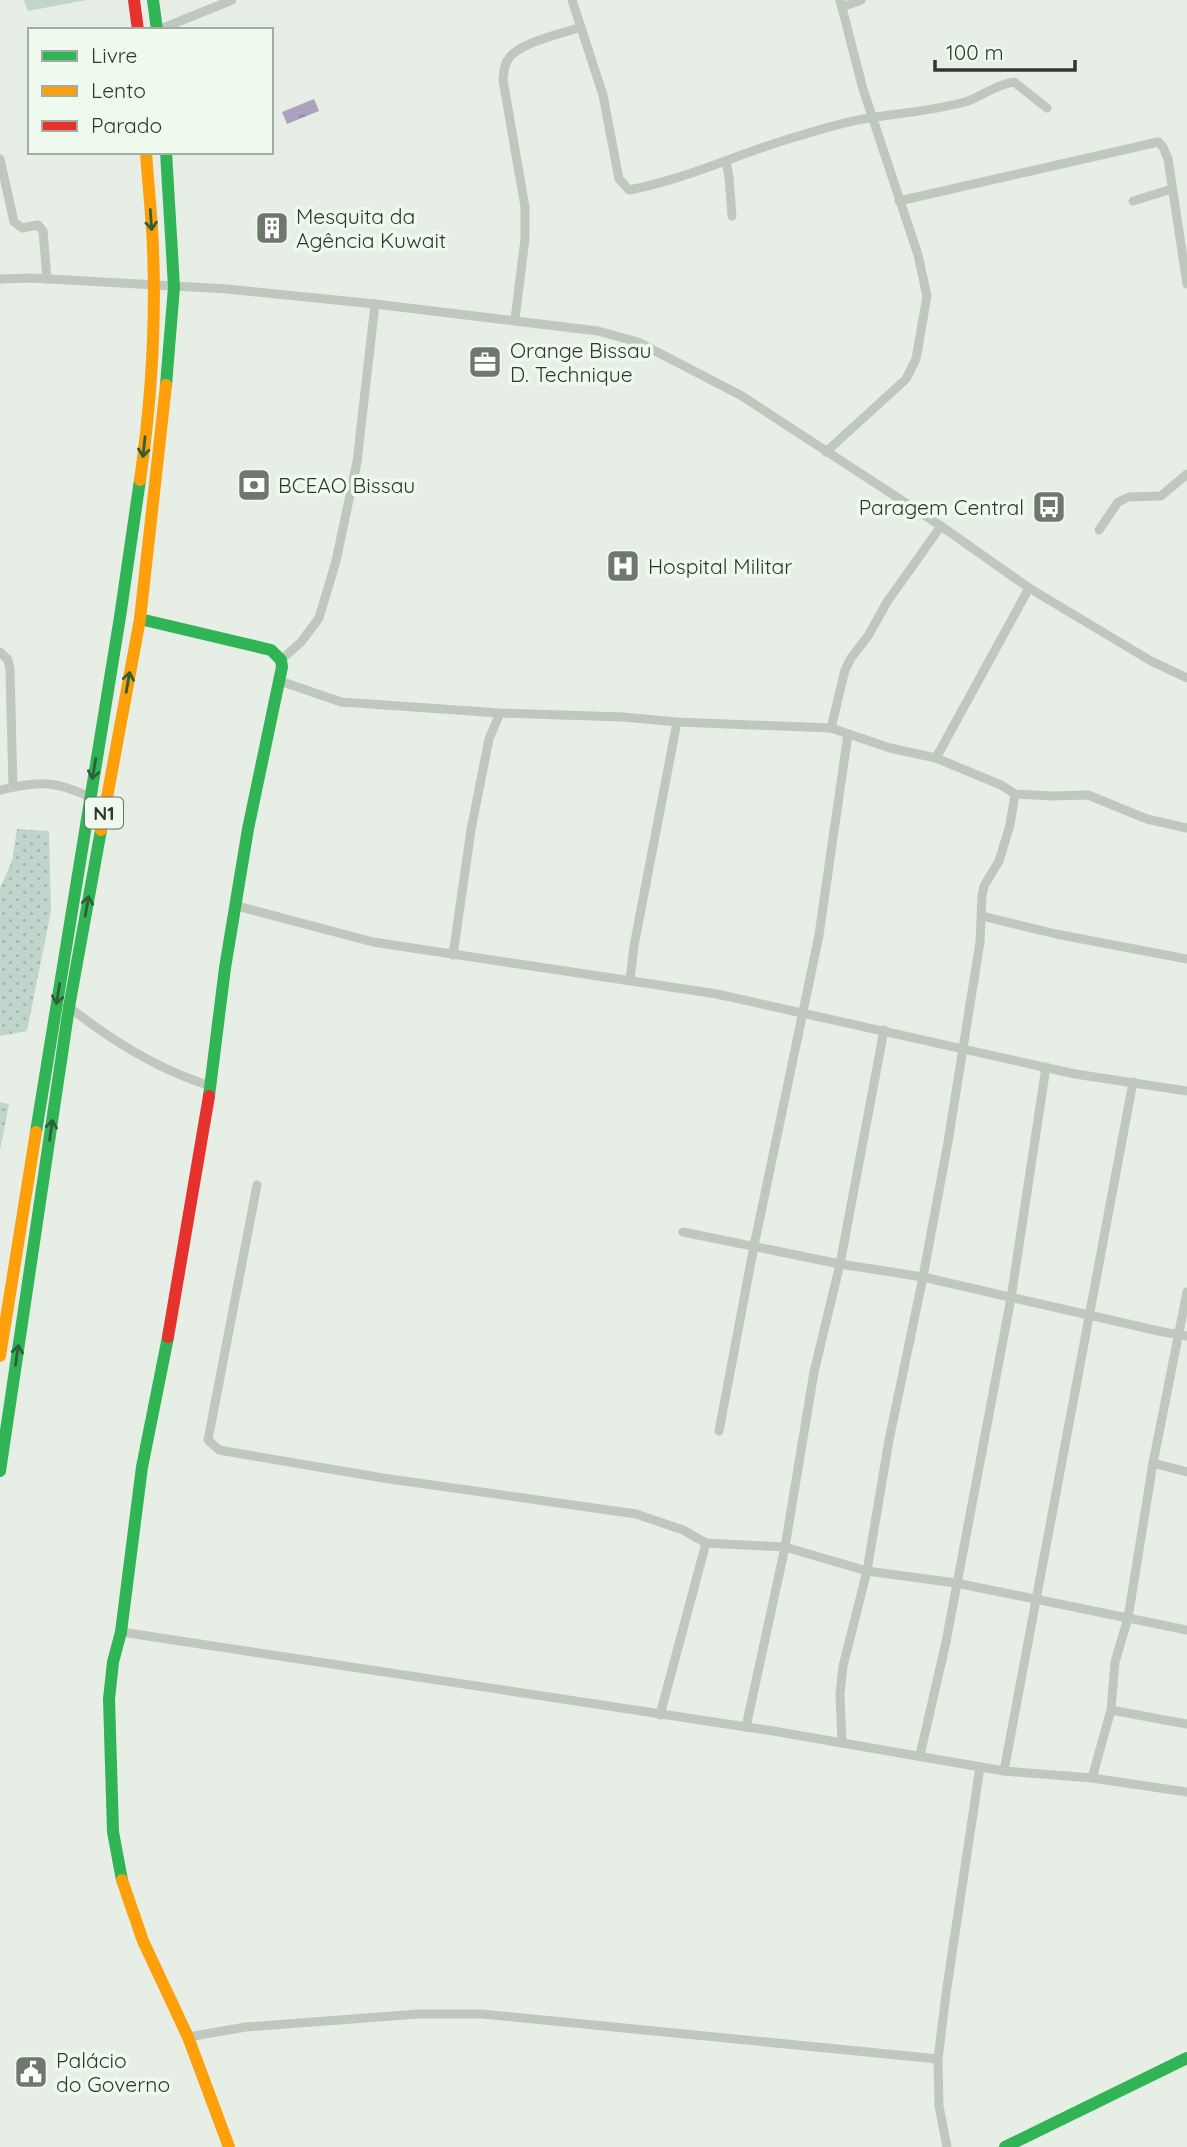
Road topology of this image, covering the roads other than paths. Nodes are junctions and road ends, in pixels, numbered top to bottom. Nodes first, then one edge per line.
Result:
1 (134, 0) edge
2 (153, 0) edge
3 (232, 0) edge
4 (572, 0) edge
5 (861, 0) edge
6 (841, 4) edge
7 (581, 27) junction
8 (138, 28) edge
9 (158, 28) edge
10 (163, 28) edge
11 (1047, 108) dead end
12 (873, 117) junction
13 (146, 154) edge
14 (166, 154) edge
15 (0, 159) edge
16 (726, 161) junction
17 (1172, 189) junction
18 (899, 201) junction
19 (1133, 201) dead end
20 (732, 216) dead end
21 (0, 279) edge
22 (47, 279) junction
23 (1187, 284) edge
24 (153, 285) junction
25 (174, 287) junction
26 (375, 304) junction
27 (514, 319) junction
28 (826, 452) junction
29 (1187, 474) edge
30 (941, 526) junction
31 (1099, 530) dead end
32 (1029, 588) junction
33 (139, 619) junction
34 (0, 652) edge
35 (281, 660) junction
36 (1187, 678) edge
37 (280, 681) junction
38 (500, 713) junction
39 (677, 722) junction
40 (831, 728) junction
41 (848, 734) junction
42 (936, 758) junction
43 (13, 787) junction
44 (0, 790) edge
45 (1015, 794) junction
46 (90, 797) junction
47 (1187, 828) edge
48 (237, 905) junction
49 (982, 916) junction
50 (453, 954) junction
51 (1187, 959) edge
52 (630, 980) junction
53 (69, 1007) junction
54 (803, 1013) junction
55 (884, 1030) junction
56 (964, 1047) junction
57 (1046, 1067) junction
58 (1133, 1082) junction
59 (211, 1086) junction
60 (1187, 1091) edge
61 (257, 1185) dead end
62 (683, 1232) dead end
63 (754, 1246) junction
64 (840, 1264) junction
65 (923, 1277) junction
66 (1187, 1292) edge
67 (1011, 1298) junction
68 (1088, 1316) junction
69 (1182, 1335) edge
70 (0, 1356) edge
71 (719, 1431) dead end
72 (1153, 1463) junction
73 (0, 1471) edge
74 (1187, 1472) edge
75 (706, 1543) junction
76 (785, 1548) junction
77 (867, 1571) junction
78 (956, 1583) junction
79 (1037, 1599) junction
80 (1128, 1618) junction
81 (1187, 1630) edge
82 (121, 1632) junction
83 (1111, 1710) junction
84 (660, 1715) junction
85 (1187, 1724) edge
86 (746, 1727) junction
87 (842, 1742) junction
88 (920, 1755) junction
89 (980, 1767) junction
90 (1004, 1771) junction
91 (1092, 1778) junction
92 (1187, 1792) edge
93 (188, 2037) junction
94 (1187, 2058) edge
95 (939, 2059) junction
96 (229, 2147) edge
97 (947, 2147) edge
98 (1005, 2147) edge

1 - 8 main road
2 - 9 main road
3 - 10 street
4 - 7 street
5 - 6 street
6 - 12 street
7 - 16 street
7 - 27 street
11 - 12 street
12 - 16 street
12 - 18 street
13 -> 24 main road, N1
14 - 25 main road, N1
15 - 22 street
16 - 20 street
17 - 18 street
17 - 19 street
17 - 23 street
18 - 28 street
21 - 22 street
22 - 24 street
24 - 25 street
24 -> 46 main road, N1
25 - 26 street
25 - 33 main road, N1
26 - 27 street
26 - 35 street
27 - 28 street
28 - 30 street
29 - 31 street
30 - 32 street
30 - 40 street
32 - 36 street
32 - 42 street
33 - 35 main road
53 -> 33 main road, N1
34 - 43 street
35 - 37 main road
37 - 38 street
37 - 48 main road
38 - 39 street
38 - 50 street
39 - 40 street
39 - 52 street
40 - 41 street
41 - 42 street
41 - 54 street
42 - 45 street
43 - 44 street
43 - 46 street
45 - 47 street
45 - 49 street
46 -> 70 main road, N1
48 - 50 street
48 - 59 main road
49 - 51 street
49 - 56 street
50 - 52 street
52 - 54 street
53 - 59 street
73 -> 53 main road, N1
54 - 55 street
54 - 63 street
55 - 56 street
55 - 64 street
56 - 57 street
56 - 65 street
57 - 58 street
57 - 67 street
58 - 60 street
58 - 68 street
59 - 82 main road
61 - 75 street
62 - 63 street
63 - 64 street
63 - 71 street
64 - 65 street
64 - 76 street
65 - 67 street
65 - 77 street
66 - 69 street
67 - 68 street
67 - 78 street
68 - 69 street
68 - 79 street
69 - 72 street
72 - 74 street
72 - 80 street
75 - 76 street
75 - 84 street
76 - 77 street
76 - 86 street
77 - 78 street
77 - 87 street
78 - 79 street
78 - 88 street
79 - 80 street
79 - 90 street
80 - 81 street
80 - 83 street
82 - 84 street
82 - 93 main road
83 - 85 street
83 - 91 street
84 - 86 street
86 - 87 street
87 - 88 street
88 - 89 street
89 - 90 street
89 - 95 street
90 - 91 street
91 - 92 street
93 - 95 street
93 - 96 main road
94 - 98 main road
95 - 97 street

